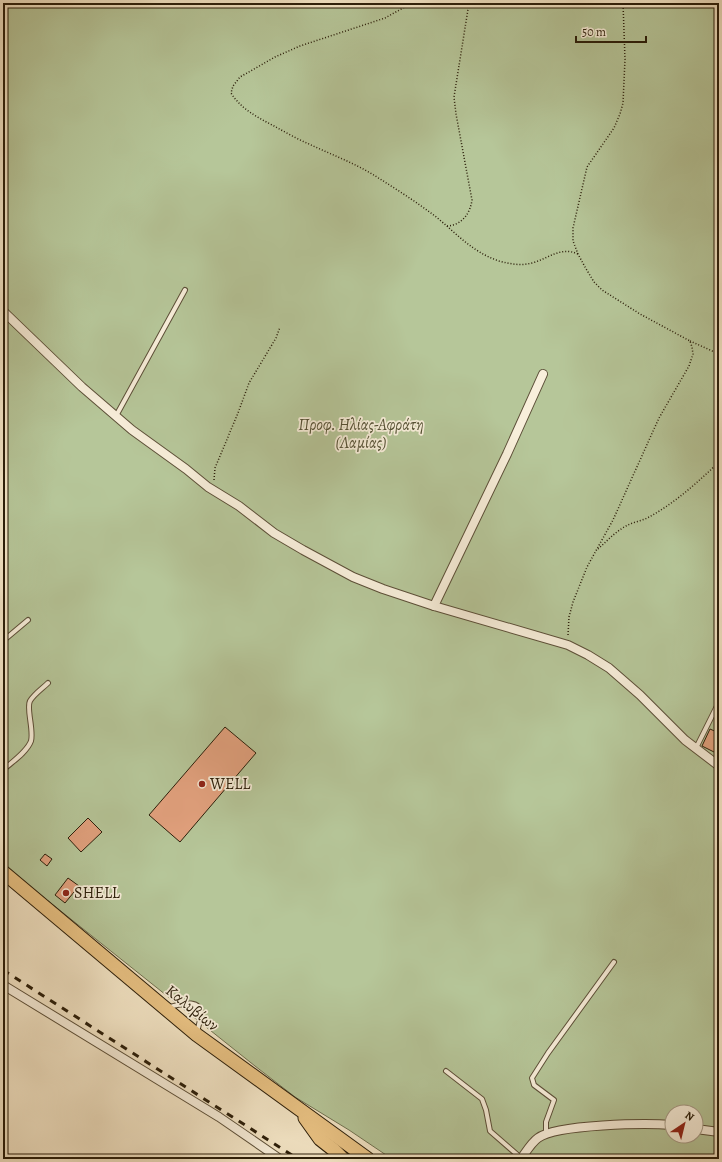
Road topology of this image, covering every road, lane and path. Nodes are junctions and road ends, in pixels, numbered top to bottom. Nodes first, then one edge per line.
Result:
1 (412, 3) edge
2 (469, 3) edge
3 (624, 3) edge
4 (446, 226) junction
5 (578, 254) junction
6 (185, 290) dead end
7 (3, 311) edge
8 (280, 327) dead end
9 (690, 341) junction
10 (719, 354) edge
11 (543, 374) dead end
12 (116, 416) junction
13 (719, 462) edge
14 (216, 492) junction
15 (596, 552) junction
16 (434, 606) junction
17 (28, 620) dead end
18 (3, 641) edge
19 (568, 646) junction
20 (48, 683) dead end
21 (719, 702) edge
22 (696, 748) junction
23 (719, 766) edge
24 (3, 770) edge
25 (3, 872) edge
26 (614, 962) dead end
27 (3, 985) edge
28 (164, 1008) junction
29 (197, 1035) junction
30 (446, 1071) dead end
31 (298, 1110) junction
32 (664, 1126) edge
33 (704, 1130) edge
34 (719, 1132) edge
35 (546, 1134) junction
36 (280, 1159) edge
37 (343, 1159) edge
38 (368, 1159) edge
39 (521, 1159) edge

1 - 4 path
2 - 4 path
3 - 5 path
4 - 5 path
5 - 9 path
6 - 12 lane
7 - 12 street
8 - 14 path
9 - 10 path
9 - 15 path
11 - 16 street
12 - 14 street
13 - 15 path
14 - 16 street
15 - 19 path
16 - 19 street
17 - 18 lane
19 - 22 street
20 - 24 lane
21 - 22 lane
22 - 23 street
25 - 28 main road, Καλυβίων
26 - 35 lane
27 - 36 street
28 - 29 main road, Καλυβίων
28 - 29 lane
29 - 31 main road, Καλυβίων
30 - 39 lane
31 - 37 main road
31 - 38 main road, Καλυβίων
32 - 35 street
33 - 34 street
35 - 39 street

